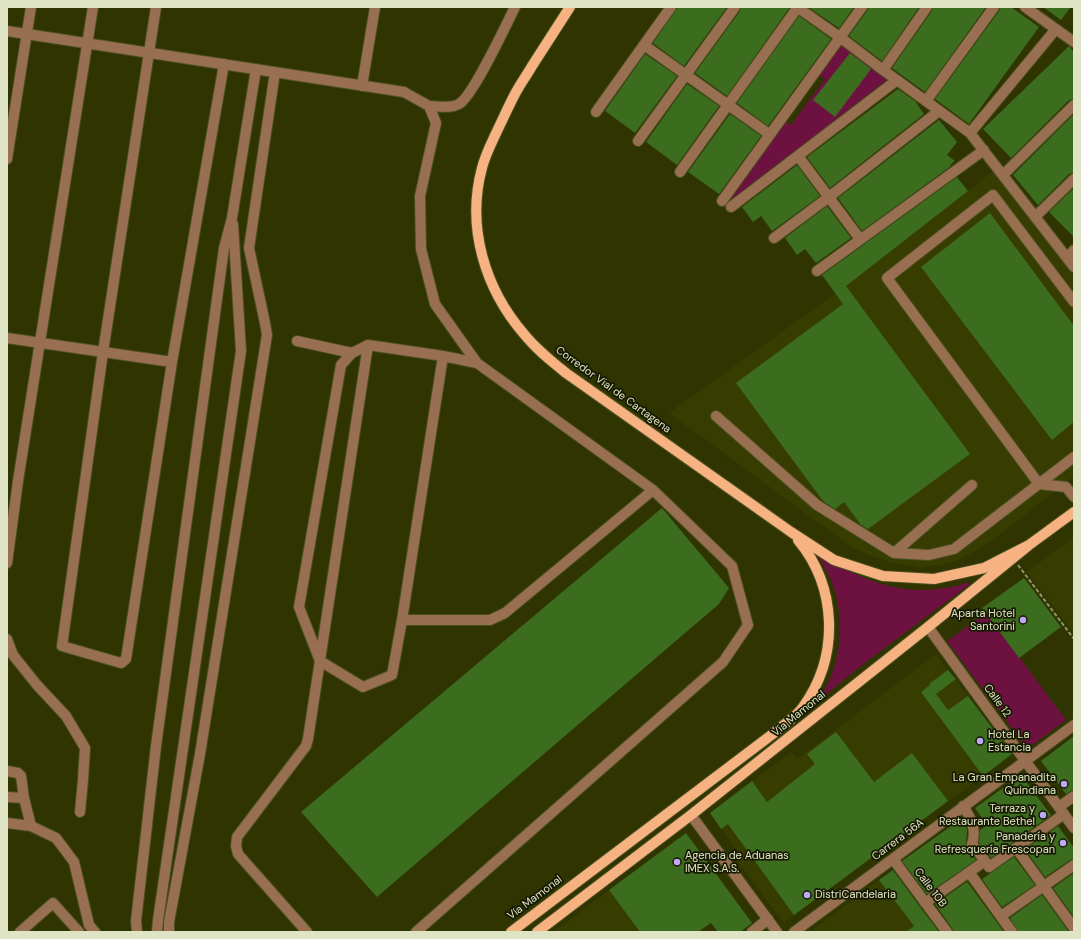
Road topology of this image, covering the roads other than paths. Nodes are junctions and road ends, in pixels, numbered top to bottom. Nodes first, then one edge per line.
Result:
1 (31, 7) edge
2 (93, 7) edge
3 (156, 7) edge
4 (375, 7) edge
5 (515, 7) edge
6 (570, 7) edge
7 (671, 7) edge
8 (735, 7) edge
9 (797, 7) edge
10 (862, 7) edge
11 (927, 7) edge
12 (994, 7) edge
13 (1025, 7) edge
14 (1056, 29) junction
15 (7, 31) edge
16 (27, 34) junction
17 (841, 38) junction
18 (1073, 39) edge
19 (87, 44) junction
20 (644, 45) junction
21 (149, 53) junction
22 (224, 64) junction
23 (256, 69) junction
24 (883, 70) junction
25 (275, 72) junction
26 (686, 76) junction
27 (897, 80) junction
28 (362, 86) junction
29 (926, 101) junction
30 (727, 105) junction
31 (1074, 105) edge
32 (429, 106) junction
33 (939, 111) junction
34 (596, 112) dead end
35 (970, 133) junction
36 (769, 134) junction
37 (638, 141) dead end
38 (984, 150) junction
39 (798, 156) junction
40 (7, 160) edge
41 (680, 172) dead end
42 (1003, 175) junction
43 (1074, 179) edge
44 (829, 197) junction
45 (1035, 217) junction
46 (232, 218) junction
47 (774, 238) dead end
48 (860, 239) junction
49 (1070, 254) edge
50 (1074, 267) edge
51 (817, 270) dead end
52 (1074, 302) edge
53 (7, 338) edge
54 (297, 341) dead end
55 (41, 343) junction
56 (368, 345) junction
57 (103, 352) junction
58 (352, 353) junction
59 (443, 356) junction
60 (172, 362) junction
61 (476, 363) junction
62 (716, 416) dead end
63 (1074, 457) edge
64 (1039, 484) junction
65 (972, 485) dead end
66 (653, 490) junction
67 (1074, 497) edge
68 (1074, 512) edge
69 (791, 532) junction
70 (1029, 545) junction
71 (894, 554) junction
72 (7, 563) edge
73 (402, 620) junction
74 (928, 627) junction
75 (7, 639) edge
76 (320, 661) junction
77 (802, 708) joint
78 (1074, 725) edge
79 (1025, 761) junction
80 (7, 771) edge
81 (7, 796) edge
82 (1074, 796) edge
83 (24, 798) junction
84 (963, 806) junction
85 (1062, 811) junction
86 (80, 812) dead end
87 (691, 815) junction
88 (7, 823) edge
89 (31, 826) junction
90 (1074, 828) edge
91 (1016, 848) junction
92 (893, 859) junction
93 (985, 861) junction
94 (1074, 865) edge
95 (969, 872) junction
96 (1044, 886) junction
97 (925, 903) junction
98 (1001, 916) junction
99 (768, 919) junction
100 (1074, 928) edge
101 (20, 932) edge
102 (79, 932) edge
103 (95, 932) edge
104 (137, 932) edge
105 (157, 932) edge
106 (170, 932) edge
107 (307, 932) edge
108 (416, 932) edge
109 (511, 932) edge
110 (537, 932) edge
111 (752, 932) edge
112 (778, 932) edge
113 (794, 932) edge
114 (947, 932) edge
115 (1012, 932) edge

1 - 16 street
2 - 19 street
3 - 21 street
4 - 28 street
5 - 32 street
6 - 69 main road, Corredor Vial de Cartagena
7 - 20 street
8 - 26 street
9 - 17 street
9 - 30 street
10 - 17 street
11 - 24 street
12 - 29 street
13 - 14 street
14 - 18 street
14 - 35 street
15 - 16 street
16 - 19 street
16 - 40 street
17 - 24 street
17 - 36 street
19 - 21 street
19 - 55 street
20 - 26 street
20 - 34 street
21 - 22 street
21 - 57 street
22 - 23 street
22 - 60 street
23 - 25 street
23 - 46 street
24 - 27 street
25 - 28 street
25 - 106 street
26 - 30 street
26 - 37 street
27 - 29 street
27 - 39 street
28 - 32 street
29 - 33 street
30 - 36 street
30 - 41 street
31 - 42 street
32 - 61 street
33 - 35 street
33 - 44 street
35 - 38 street
36 - 39 street
38 - 42 street
38 - 48 street
39 - 44 street
42 - 45 street
43 - 45 street
44 - 47 street
44 - 48 street
45 - 49 street
46 - 104 street
46 - 105 street
48 - 51 street
49 - 50 street
52 - 64 street
53 - 55 street
54 - 58 street
55 - 57 street
55 - 72 street
56 - 58 street
56 - 59 street
56 - 76 street
57 - 60 street
57 - 60 street
58 - 76 street
59 - 61 street
59 - 73 street
61 - 66 street
62 - 71 street
63 - 64 street
64 - 67 street
64 - 71 street
65 - 71 street
66 - 73 street
66 - 108 street
68 - 70 main road, Vía Mamonal
69 - 70 main road, Corredor Vial de Cartagena
69 - 77 main road, Corredor Vial de Cartagena
70 - 74 main road, Vía Mamonal
73 - 76 street
74 - 79 street, Calle 12
74 - 87 main road, Vía Mamonal
75 - 86 street
76 - 107 street
77 - 109 main road, Vía Mamonal
78 - 79 street, Carrera 56A
79 - 84 street, Carrera 56A
79 - 85 street, Calle 12
80 - 83 street
81 - 83 street
82 - 85 street
83 - 89 street
84 - 92 street, Carrera 56A
84 - 93 street
85 - 90 street, Calle 12
85 - 91 street
87 - 99 street
87 - 110 main road, Vía Mamonal
88 - 89 street
89 - 103 street
91 - 93 street
91 - 96 street
92 - 97 street, Calle 10B
92 - 113 street, Carrera 56A
93 - 95 street
94 - 96 street
95 - 97 street
95 - 98 street
96 - 98 street
96 - 100 street
97 - 114 street, Calle 10B
98 - 115 street
99 - 111 street
99 - 112 street
101 - 102 street

